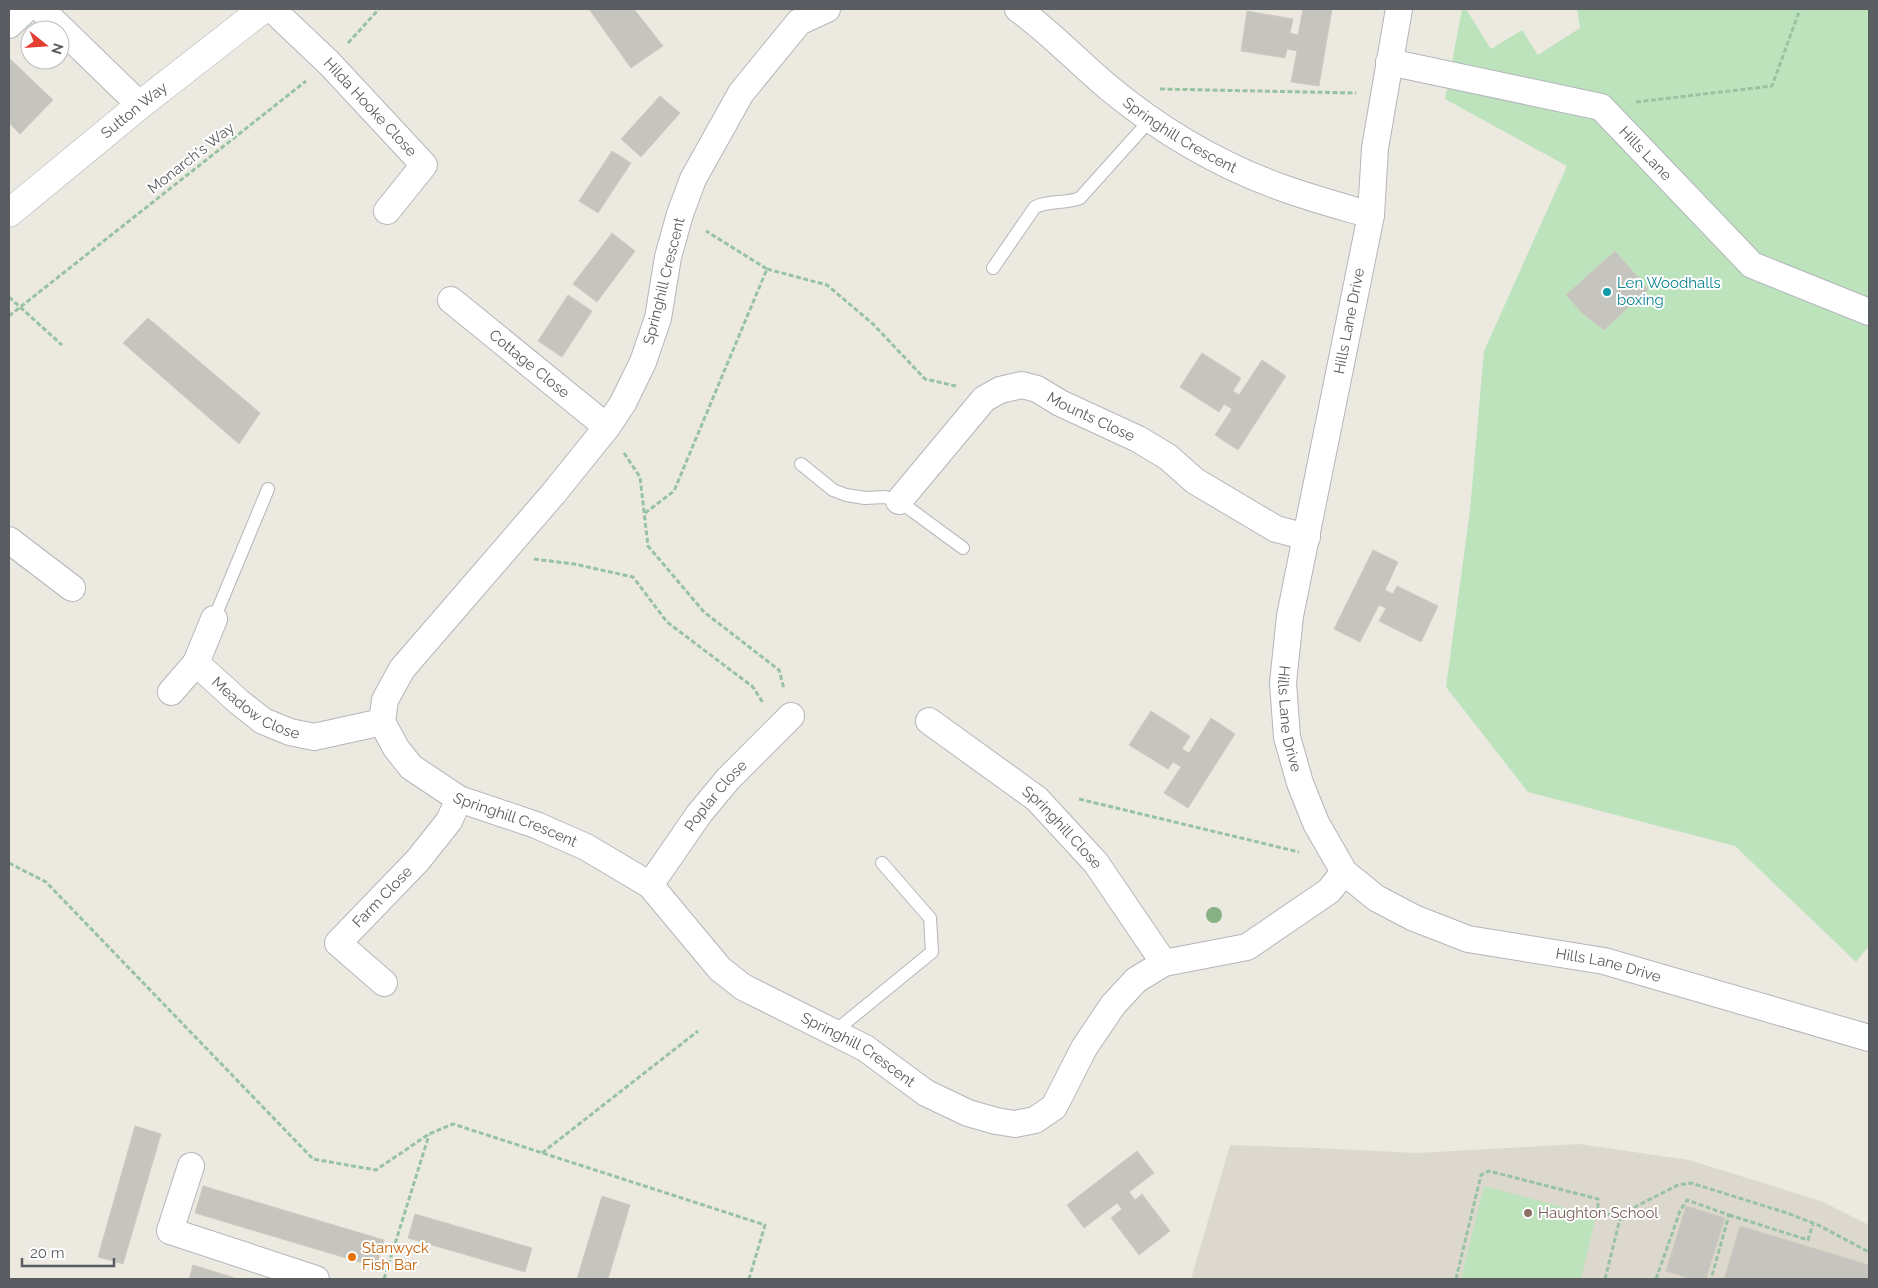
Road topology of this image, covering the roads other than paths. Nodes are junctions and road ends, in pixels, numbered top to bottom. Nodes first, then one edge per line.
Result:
1 (26, 9) edge
2 (41, 9) edge
3 (263, 9) edge
4 (272, 9) edge
5 (827, 9) edge
6 (1018, 9) edge
7 (1399, 9) edge
8 (791, 15) edge
9 (9, 25) edge
10 (1389, 62) junction
11 (140, 105) junction
12 (1151, 119) junction
13 (387, 211) dead end
14 (9, 214) edge
15 (1371, 215) junction
16 (993, 268) dead end
17 (451, 300) dead end
18 (1869, 312) edge
19 (607, 428) junction
20 (801, 464) dead end
21 (268, 489) dead end
22 (899, 501) junction
23 (1307, 537) junction
24 (9, 540) edge
25 (963, 548) dead end
26 (72, 588) dead end
27 (214, 619) joint
28 (196, 663) junction
29 (171, 692) dead end
30 (791, 716) road end
31 (929, 721) dead end
32 (382, 722) junction
33 (459, 799) junction
34 (882, 864) dead end
35 (1344, 872) junction
36 (650, 884) junction
37 (1164, 963) junction
38 (384, 983) dead end
39 (834, 1032) junction
40 (1869, 1038) edge
41 (191, 1166) dead end
42 (316, 1279) edge

1 - 9 street
2 - 11 street
3 - 11 street, Sutton Way
4 - 13 street, Hilda Hooke Close
5 - 8 street, Springhill Crescent
6 - 12 street, Springhill Crescent
7 - 10 street, Hills Lane Drive
8 - 19 street, Springhill Crescent
10 - 15 street, Hills Lane Drive
10 - 18 street, Hills Lane
11 - 14 street, Sutton Way
12 - 15 street, Springhill Crescent
12 - 16 lane
15 - 23 street, Hills Lane Drive
17 - 19 street, Cottage Close
19 - 32 street, Springhill Crescent
20 - 22 lane
21 - 27 lane
22 - 23 street, Mounts Close
22 - 25 lane
23 - 35 street, Hills Lane Drive
24 - 26 street
27 - 28 street
28 - 29 street
28 - 32 street, Meadow Close
30 - 36 street, Poplar Close
31 - 37 street, Springhill Close
32 - 33 street, Springhill Crescent
33 - 36 street, Springhill Crescent
33 - 38 street, Farm Close
34 - 39 lane
35 - 37 street, Springhill Crescent
35 - 40 street, Hills Lane Drive
36 - 39 street, Springhill Crescent
37 - 39 street, Springhill Crescent
41 - 42 street

